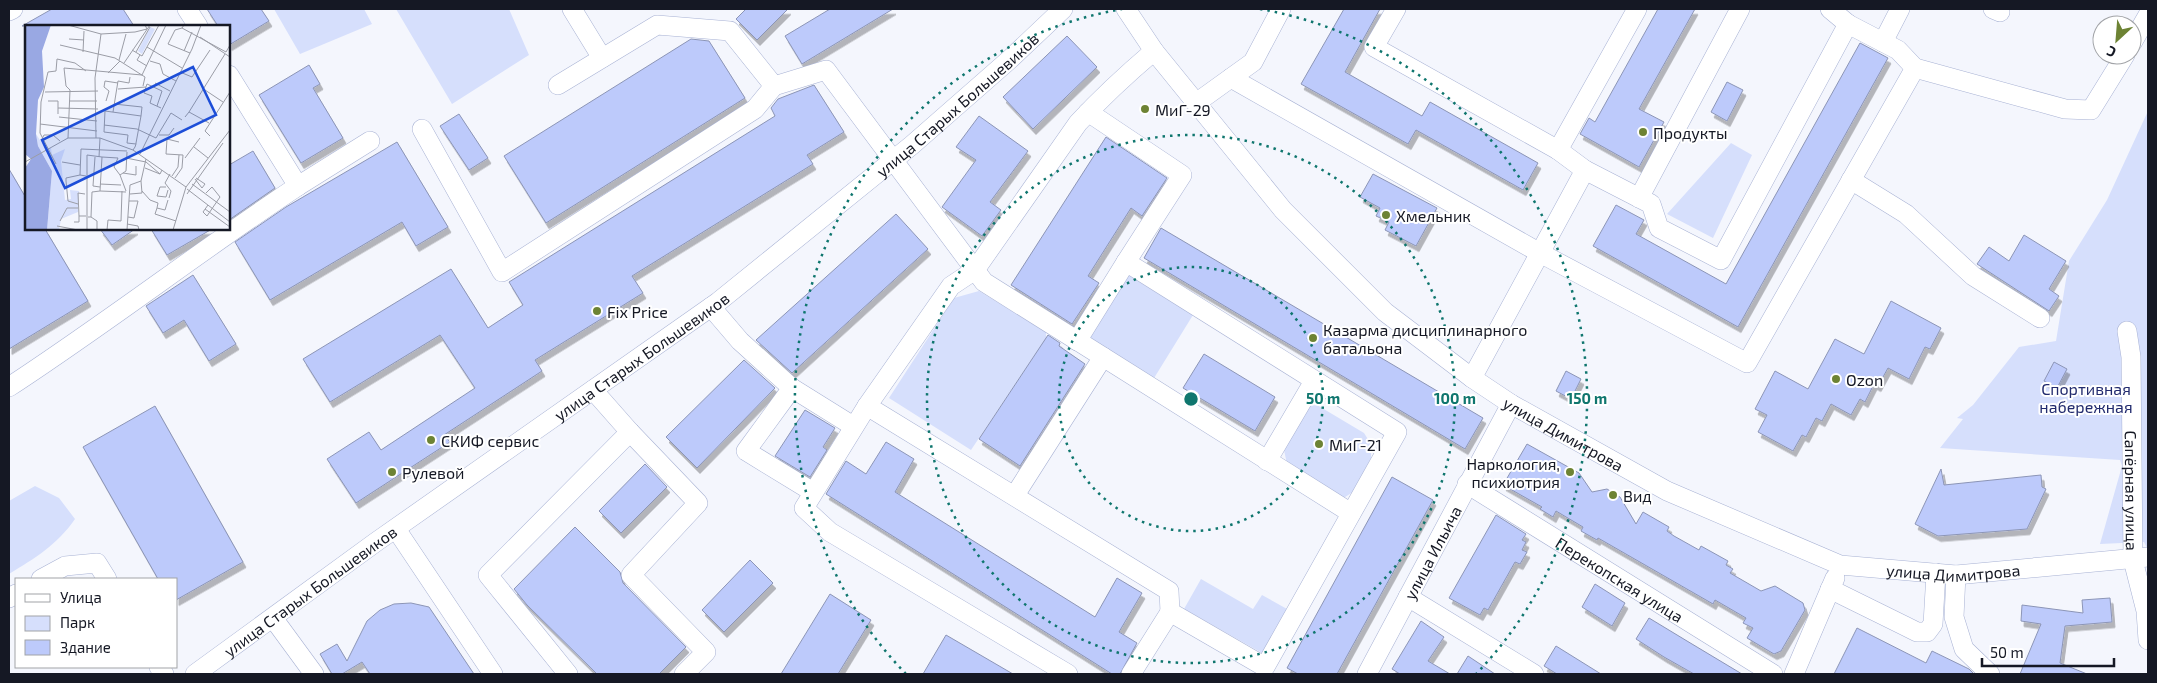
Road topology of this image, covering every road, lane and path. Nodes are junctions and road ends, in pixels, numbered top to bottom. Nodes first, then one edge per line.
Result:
1 (13, 9) edge
2 (187, 9) edge
3 (572, 9) edge
4 (1063, 9) edge
5 (1126, 9) edge
6 (1281, 9) edge
7 (1396, 9) edge
8 (1637, 9) edge
9 (1740, 9) edge
10 (1830, 9) edge
11 (1900, 9) edge
12 (9, 11) edge
13 (1848, 24) junction
14 (197, 25) edge
15 (1883, 42) junction
16 (1154, 51) junction
17 (602, 58) junction
18 (2119, 65) edge
19 (1915, 68) junction
20 (230, 77) edge
21 (1231, 78) junction
22 (558, 85) dead end
23 (774, 86) junction
24 (1196, 103) junction
25 (1088, 112) junction
26 (422, 129) dead end
27 (370, 141) dead end
28 (1558, 150) junction
29 (894, 159) junction
30 (1585, 170) junction
31 (1851, 180) junction
32 (298, 186) junction
33 (1639, 198) junction
34 (1540, 253) junction
35 (1126, 262) junction
36 (975, 270) junction
37 (711, 307) junction
38 (2040, 318) dead end
39 (2127, 331) dead end
40 (1077, 341) junction
41 (1103, 357) junction
42 (1472, 378) junction
43 (11, 381) edge
44 (1314, 381) junction
45 (792, 388) junction
46 (593, 390) junction
47 (1511, 404) junction
48 (867, 406) junction
49 (853, 426) junction
50 (630, 432) junction
51 (1267, 461) junction
52 (1467, 484) junction
53 (813, 492) junction
54 (1015, 496) junction
55 (1351, 513) junction
56 (396, 529) junction
57 (2140, 559) edge
58 (1840, 565) junction
59 (1936, 574) junction
60 (1956, 575) junction
61 (43, 578) edge
62 (106, 578) edge
63 (1830, 589) junction
64 (1408, 597) junction
65 (1170, 612) junction
66 (273, 618) junction
67 (2148, 640) edge
68 (195, 674) edge
69 (314, 674) edge
70 (493, 674) edge
71 (568, 674) edge
72 (684, 674) edge
73 (1068, 674) edge
74 (1131, 674) edge
75 (1367, 674) edge
76 (1534, 674) edge
77 (1772, 674) edge
78 (1794, 674) edge
79 (1990, 674) edge

1 - 12 street
2 - 14 street
3 - 17 street
4 - 29 street, улица Старых Большевиков
5 - 16 street, улица Димитрова
6 - 21 street
7 - 28 street
8 - 28 street
9 - 33 street
10 - 13 street
11 - 15 street
13 - 15 street
13 - 33 street
15 - 19 street
16 - 24 street, улица Димитрова
16 - 25 street
17 - 22 street
17 - 23 street
18 - 19 street
19 - 31 street
20 - 32 street
21 - 24 street
21 - 34 street
23 - 26 street
23 - 29 street
24 - 42 street, улица Димитрова
25 - 35 street
25 - 36 street
27 - 32 street
28 - 30 street
29 - 36 street
29 - 37 street, улица Старых Большевиков
30 - 33 street
30 - 34 street
31 - 34 street
31 - 38 street
32 - 43 street
34 - 42 street
35 - 40 street
35 - 44 street
36 - 40 street
36 - 48 street
37 - 45 street
37 - 46 street, улица Старых Большевиков
39 - 57 street, Сапёрная улица
40 - 41 street
41 - 51 street
41 - 54 street
42 - 47 street, улица Димитрова
44 - 51 street
44 - 55 street
45 - 49 street
45 - 53 street
46 - 50 street
46 - 56 street, улица Старых Большевиков
47 - 52 street, улица Ильича
47 - 58 street, улица Димитрова
48 - 49 street
48 - 54 street
49 - 53 street
50 - 71 street
50 - 72 street
51 - 55 street
52 - 64 street, улица Ильича
52 - 77 street, Перекопская улица
53 - 73 street
54 - 65 street
55 - 65 street
56 - 66 street, улица Старых Большевиков
56 - 70 street
57 - 60 street, улица Димитрова
57 - 67 street
58 - 59 street, улица Димитрова
58 - 63 street
59 - 60 street, улица Димитрова
59 - 63 street
60 - 79 street
61 - 62 street
63 - 78 street
64 - 75 street, улица Ильича
64 - 76 street
65 - 74 street
66 - 68 street, улица Старых Большевиков
66 - 69 street

